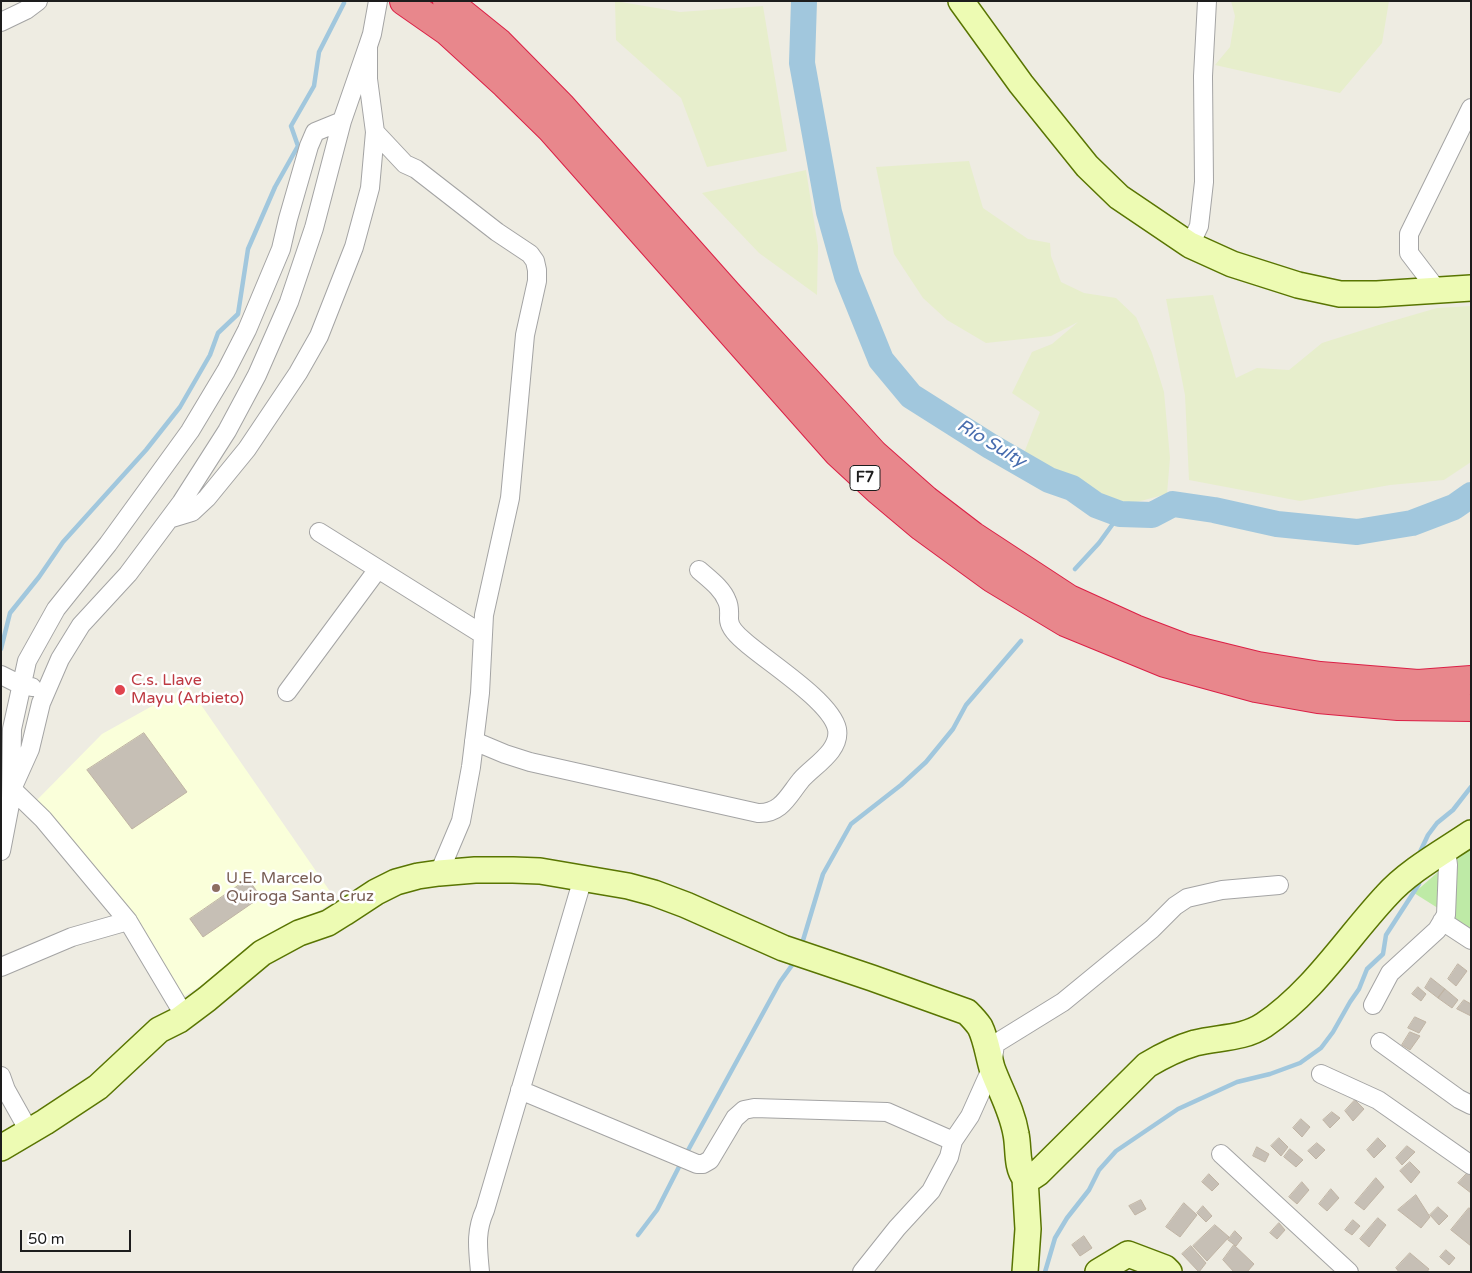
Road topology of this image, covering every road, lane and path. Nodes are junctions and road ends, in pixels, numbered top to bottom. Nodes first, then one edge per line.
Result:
1 (38, 1) edge
2 (378, 1) edge
3 (404, 1) edge
4 (447, 1) edge
5 (961, 1) edge
6 (1207, 1) edge
7 (1, 22) edge
8 (368, 46) junction
9 (1471, 108) edge
10 (342, 121) junction
11 (375, 132) junction
12 (1190, 244) junction
13 (1471, 288) edge
14 (1438, 291) junction
15 (169, 519) junction
16 (319, 532) dead end
17 (378, 569) junction
18 (700, 570) dead end
19 (482, 634) junction
20 (1, 676) edge
21 (1471, 680) edge
22 (21, 685) junction
23 (47, 691) junction
24 (287, 692) dead end
25 (1471, 707) edge
26 (474, 741) junction
27 (12, 789) junction
28 (1471, 833) edge
29 (1446, 850) junction
30 (1, 851) edge
31 (439, 873) junction
32 (583, 878) junction
33 (1279, 885) dead end
34 (128, 921) junction
35 (1442, 921) junction
36 (1471, 940) edge
37 (1, 968) edge
38 (1373, 1005) dead end
39 (184, 1015) junction
40 (1380, 1042) dead end
41 (992, 1067) junction
42 (1321, 1074) dead end
43 (1, 1076) edge
44 (520, 1090) junction
45 (1471, 1105) edge
46 (29, 1131) junction
47 (953, 1141) junction
48 (1, 1148) edge
49 (1221, 1154) dead end
50 (1471, 1165) edge
51 (1025, 1178) junction
52 (480, 1272) edge
53 (862, 1272) edge
54 (1025, 1272) edge
55 (1098, 1272) edge
56 (1169, 1272) edge
57 (1348, 1272) edge

1 - 7 street
2 - 8 street
3 - 25 highway, F7
4 - 21 highway, F7
5 - 12 street
6 - 12 street
8 - 10 street
8 - 11 street
9 - 14 street
10 - 15 street
10 - 22 street
11 - 15 street
11 - 19 street
12 - 14 street
13 - 14 street
15 - 23 street
16 - 17 street
17 - 19 street
17 - 24 street
18 - 26 street
19 - 26 street
20 - 22 street
22 - 23 street
22 - 27 street
23 - 27 street
26 - 31 street
27 - 30 street
27 - 34 street
28 - 29 street
29 - 35 street
29 - 51 street
31 - 32 street
31 - 39 street
32 - 41 street
32 - 44 street
33 - 41 street
34 - 37 street
34 - 39 street
35 - 36 street
35 - 38 street
39 - 46 street
40 - 45 street
41 - 47 street
41 - 51 street
42 - 50 street
43 - 46 street
44 - 47 street
44 - 52 street
46 - 48 street
47 - 53 street
49 - 57 street
51 - 54 street
55 - 56 street

